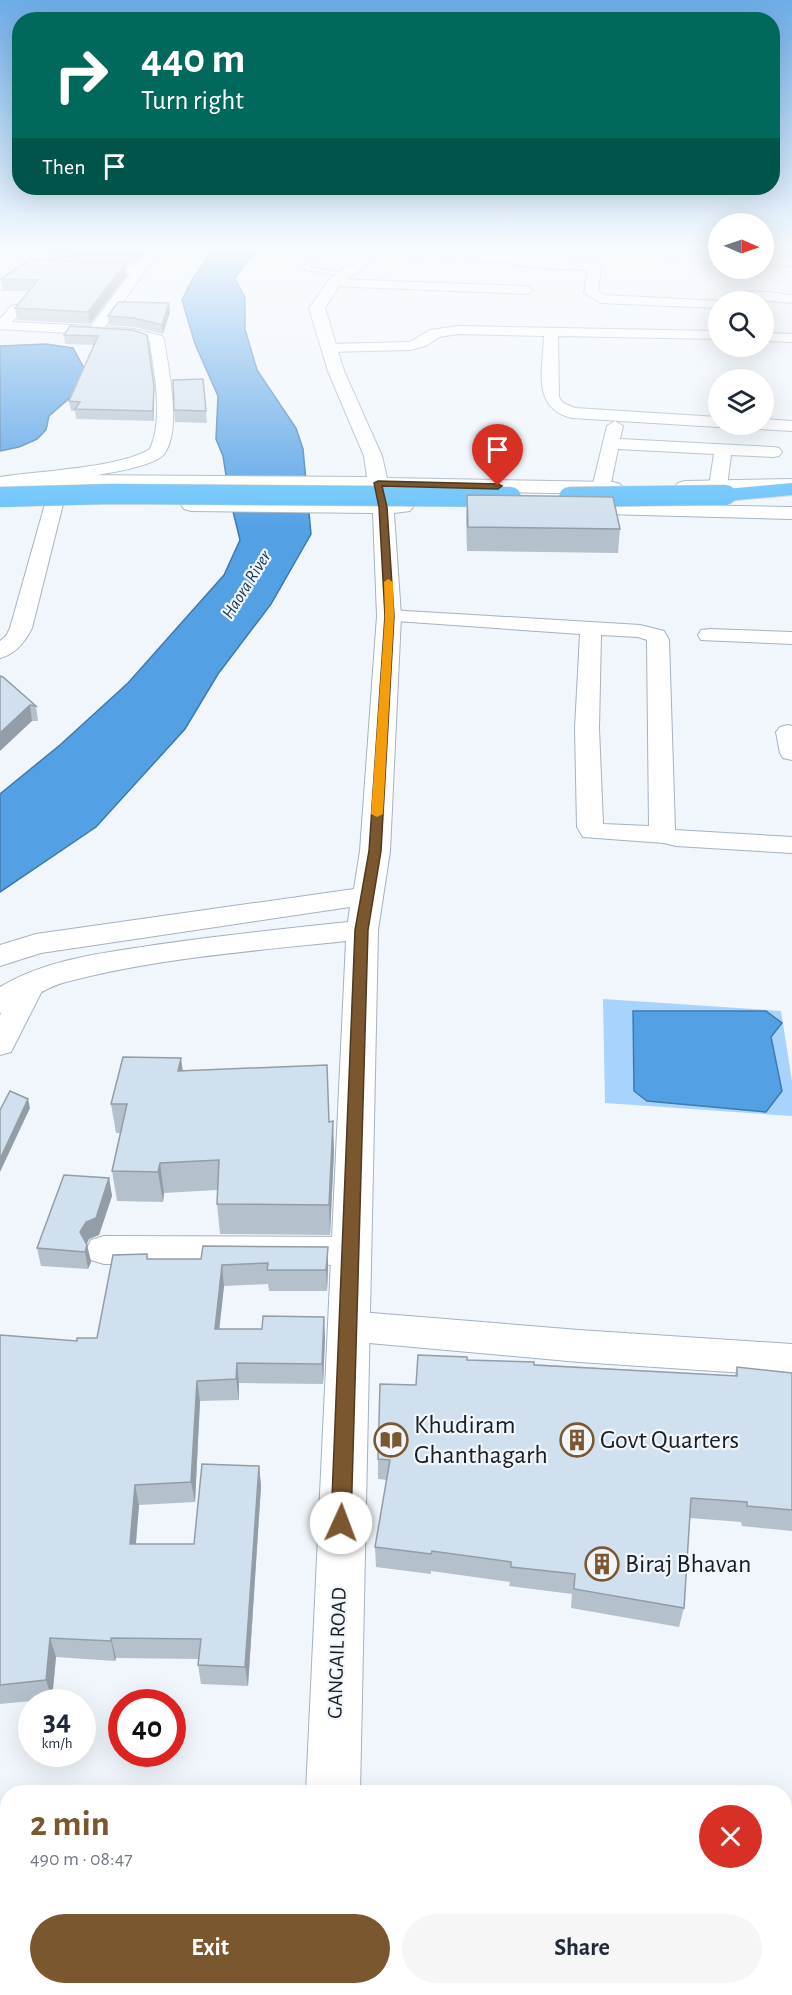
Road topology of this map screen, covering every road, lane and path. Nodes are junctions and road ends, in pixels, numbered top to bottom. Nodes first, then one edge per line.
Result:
1 (157, 342) edge
2 (326, 342) edge
3 (422, 342) edge
4 (552, 342) edge
5 (328, 348) junction
6 (618, 417) junction
7 (708, 422) edge
8 (774, 425) edge
9 (792, 426) edge
10 (611, 444) junction
11 (723, 450) junction
12 (773, 452) dead end
13 (0, 484) edge
14 (792, 487) edge
15 (601, 488) junction
16 (722, 491) junction
17 (380, 495) junction
18 (0, 496) edge
19 (792, 496) edge
20 (54, 504) junction
21 (0, 506) edge
22 (523, 508) edge
23 (557, 509) edge
24 (792, 513) edge
25 (389, 616) junction
26 (591, 628) junction
27 (709, 635) dead end
28 (792, 638) edge
29 (0, 651) edge
30 (664, 835) junction
31 (792, 845) edge
32 (364, 913) junction
33 (0, 956) edge
34 (31, 983) junction
35 (0, 1002) edge
36 (0, 1045) edge
37 (104, 1250) dead end
38 (352, 1251) junction
39 (347, 1326) junction
40 (792, 1360) edge
41 (333, 1785) edge

1 - 13 street
2 - 5 street, GANGAIL ROAD
3 - 5 street
4 - 6 street
5 - 17 street, GANGAIL ROAD
6 - 7 street
6 - 10 street
8 - 9 street
10 - 11 street
10 - 15 street
11 - 12 street
11 - 16 street
13 - 17 street
14 - 16 main road
15 - 16 street
15 - 17 street
16 - 18 main road, bridge
16 - 19 main road
17 - 20 street
17 - 22 street
17 - 25 street, GANGAIL ROAD
20 - 21 street
20 - 29 street
23 - 24 street
25 - 26 street
25 - 32 street, GANGAIL ROAD
26 - 30 street
26 - 30 street
27 - 28 street
30 - 31 street
32 - 33 street
32 - 34 street
32 - 38 street, GANGAIL ROAD
34 - 35 street
34 - 36 street
37 - 38 street
38 - 39 street, GANGAIL ROAD
39 - 40 street
39 - 41 street, GANGAIL ROAD

